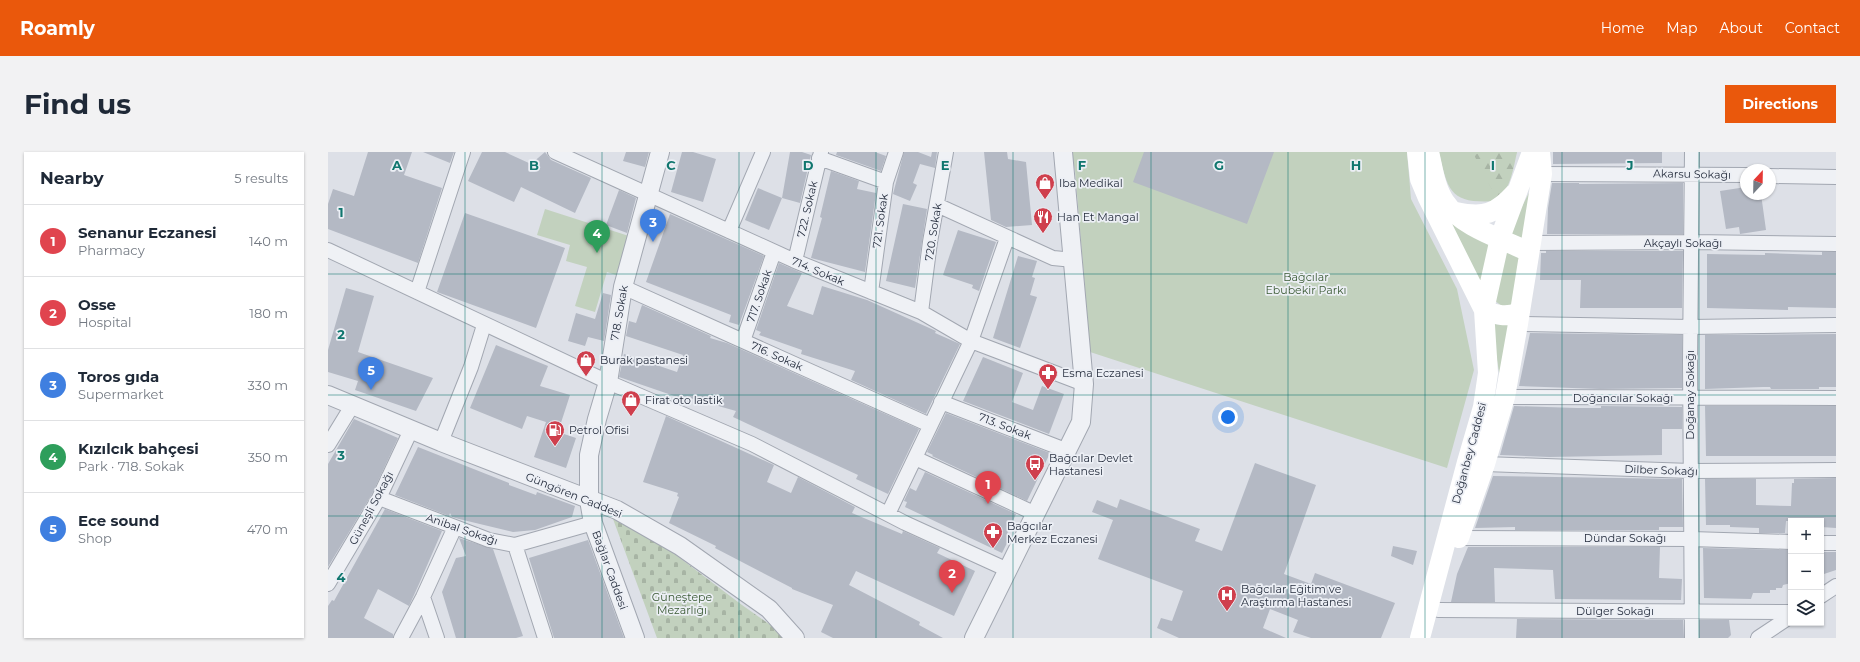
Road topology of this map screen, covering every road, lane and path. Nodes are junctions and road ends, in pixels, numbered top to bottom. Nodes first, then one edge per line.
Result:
1 (463, 152) edge
2 (555, 152) edge
3 (660, 152) edge
4 (762, 152) edge
5 (896, 152) edge
6 (946, 152) edge
7 (1418, 152) edge
8 (1429, 152) edge
9 (1532, 152) edge
10 (1540, 152) edge
11 (1692, 152) edge
12 (1061, 153) edge
13 (820, 155) edge
14 (1542, 174) junction
15 (1692, 174) junction
16 (1740, 175) edge
17 (1776, 176) edge
18 (1836, 177) edge
19 (886, 182) junction
20 (1518, 190) junction
21 (648, 195) junction
22 (937, 205) junction
23 (1453, 211) junction
24 (729, 231) junction
25 (1500, 238) junction
26 (1006, 241) dead end
27 (1692, 242) junction
28 (1836, 244) edge
29 (1530, 247) junction
30 (328, 250) edge
31 (774, 252) junction
32 (328, 254) edge
33 (1074, 260) junction
34 (795, 261) junction
35 (623, 287) junction
36 (417, 292) junction
37 (871, 292) junction
38 (1484, 310) junction
39 (921, 312) junction
40 (1519, 318) junction
41 (484, 325) junction
42 (1836, 325) edge
43 (1690, 327) junction
44 (743, 341) junction
45 (971, 341) junction
46 (608, 382) junction
47 (1084, 384) junction
48 (328, 395) edge
49 (1505, 397) junction
50 (1836, 398) edge
51 (1690, 399) junction
52 (942, 402) junction
53 (352, 406) junction
54 (930, 425) junction
55 (411, 430) junction
56 (441, 442) junction
57 (328, 445) edge
58 (1068, 451) junction
59 (914, 458) junction
60 (1485, 464) junction
61 (1836, 470) edge
62 (1691, 471) junction
63 (378, 498) junction
64 (589, 500) junction
65 (888, 514) junction
66 (1036, 514) junction
67 (593, 523) junction
68 (455, 527) junction
69 (1458, 538) junction
70 (1691, 539) junction
71 (1788, 542) edge
72 (1824, 543) edge
73 (1836, 543) edge
74 (515, 545) junction
75 (1008, 570) junction
76 (328, 584) edge
77 (1836, 586) edge
78 (1824, 594) edge
79 (423, 597) junction
80 (1438, 610) junction
81 (1692, 611) junction
82 (1788, 612) edge
83 (1788, 618) edge
84 (401, 638) edge
85 (437, 638) edge
86 (545, 638) edge
87 (635, 638) edge
88 (795, 638) edge
89 (974, 638) edge
90 (1420, 638) edge
91 (1431, 638) edge
92 (1692, 638) edge
93 (1758, 638) edge

1 - 36 street
2 - 21 street, 714. Sokak
3 - 21 street, 718. Sokak
4 - 24 street
5 - 19 street, 721. Sokak
6 - 22 street, 720. Sokak
7 - 38 main road
8 - 23 main road
9 - 20 main road, Doğanbey Caddesi
10 - 14 main road, Doğanbey Caddesi
11 - 15 street, Doğanay Sokağı
12 - 33 street
13 - 19 street, 722. Sokak
13 - 34 street, 722. Sokak
14 - 15 street, Akarsu Sokağı
14 - 29 main road, Doğanbey Caddesi
15 - 16 street, Akarsu Sokağı
15 - 27 street, Doğanay Sokağı
17 - 18 street
19 - 37 street, 721. Sokak
20 - 23 main road
20 - 25 main road, Doğanbey Caddesi
21 - 24 street, 714. Sokak
21 - 35 street, 718. Sokak
22 - 33 street
22 - 39 street, 720. Sokak
23 - 25 main road
24 - 31 street, 714. Sokak
25 - 29 main road
25 - 38 main road, Doğanbey Caddesi
26 - 45 street
27 - 28 street, Akçaylı Sokağı
27 - 29 street, Akçaylı Sokağı
27 - 43 street, Doğanay Sokağı
29 - 40 main road, Doğanbey Caddesi
30 - 32 street
30 - 36 street
31 - 34 street, 714. Sokak
31 - 44 street, 717. Sokak
33 - 47 street
34 - 37 street, 714. Sokak
35 - 44 street, 716. Sokak
35 - 46 street, 718. Sokak
36 - 41 street
37 - 39 street, 714. Sokak
38 - 40 main road
38 - 90 main road, Doğanbey Caddesi
39 - 45 street, 714. Sokak
40 - 43 street
40 - 49 main road, Doğanbey Caddesi
41 - 46 street
41 - 56 street
42 - 43 street
43 - 51 street, Doğanay Sokağı
44 - 54 street, 716. Sokak
45 - 47 street, 714. Sokak
45 - 52 street
46 - 64 street, 718. Sokak
46 - 65 street
47 - 58 street
48 - 53 street, Güngören Caddesi
49 - 51 street, Doğancılar Sokağı
49 - 60 main road, Doğanbey Caddesi
50 - 51 street, Doğancılar Sokağı
51 - 62 street, Doğanay Sokağı
52 - 54 street
52 - 58 street, 713. Sokak
53 - 55 street, Güngören Caddesi
53 - 57 street
54 - 59 street
55 - 56 street, Güngören Caddesi
55 - 63 street, Güneşli Sokağı
56 - 64 street, Güngören Caddesi
58 - 66 street
59 - 65 street
59 - 66 street
60 - 62 street, Dilber Sokağı
60 - 69 main road, Doğanbey Caddesi
61 - 62 street, Dilber Sokağı
62 - 70 street, Doğanay Sokağı
63 - 68 street, Anibal Sokağı
63 - 76 street, Güneşli Sokağı
64 - 67 street, Bağlar Caddesi
64 - 88 street, Güngören Caddesi
65 - 75 street
66 - 75 street
67 - 74 street, Anibal Sokağı
67 - 87 street, Bağlar Caddesi
68 - 74 street, Anibal Sokağı
68 - 79 street
69 - 70 street, Dündar Sokağı
69 - 80 main road, Doğanbey Caddesi
70 - 71 street, Dündar Sokağı
70 - 81 street, Doğanay Sokağı
72 - 73 street
74 - 86 street
75 - 89 street
77 - 78 street
79 - 84 street
79 - 85 street
80 - 81 street, Dülger Sokağı
80 - 91 main road, Doğanbey Caddesi
81 - 82 street, Dülger Sokağı
81 - 92 street, Doğanay Sokağı
83 - 93 street

